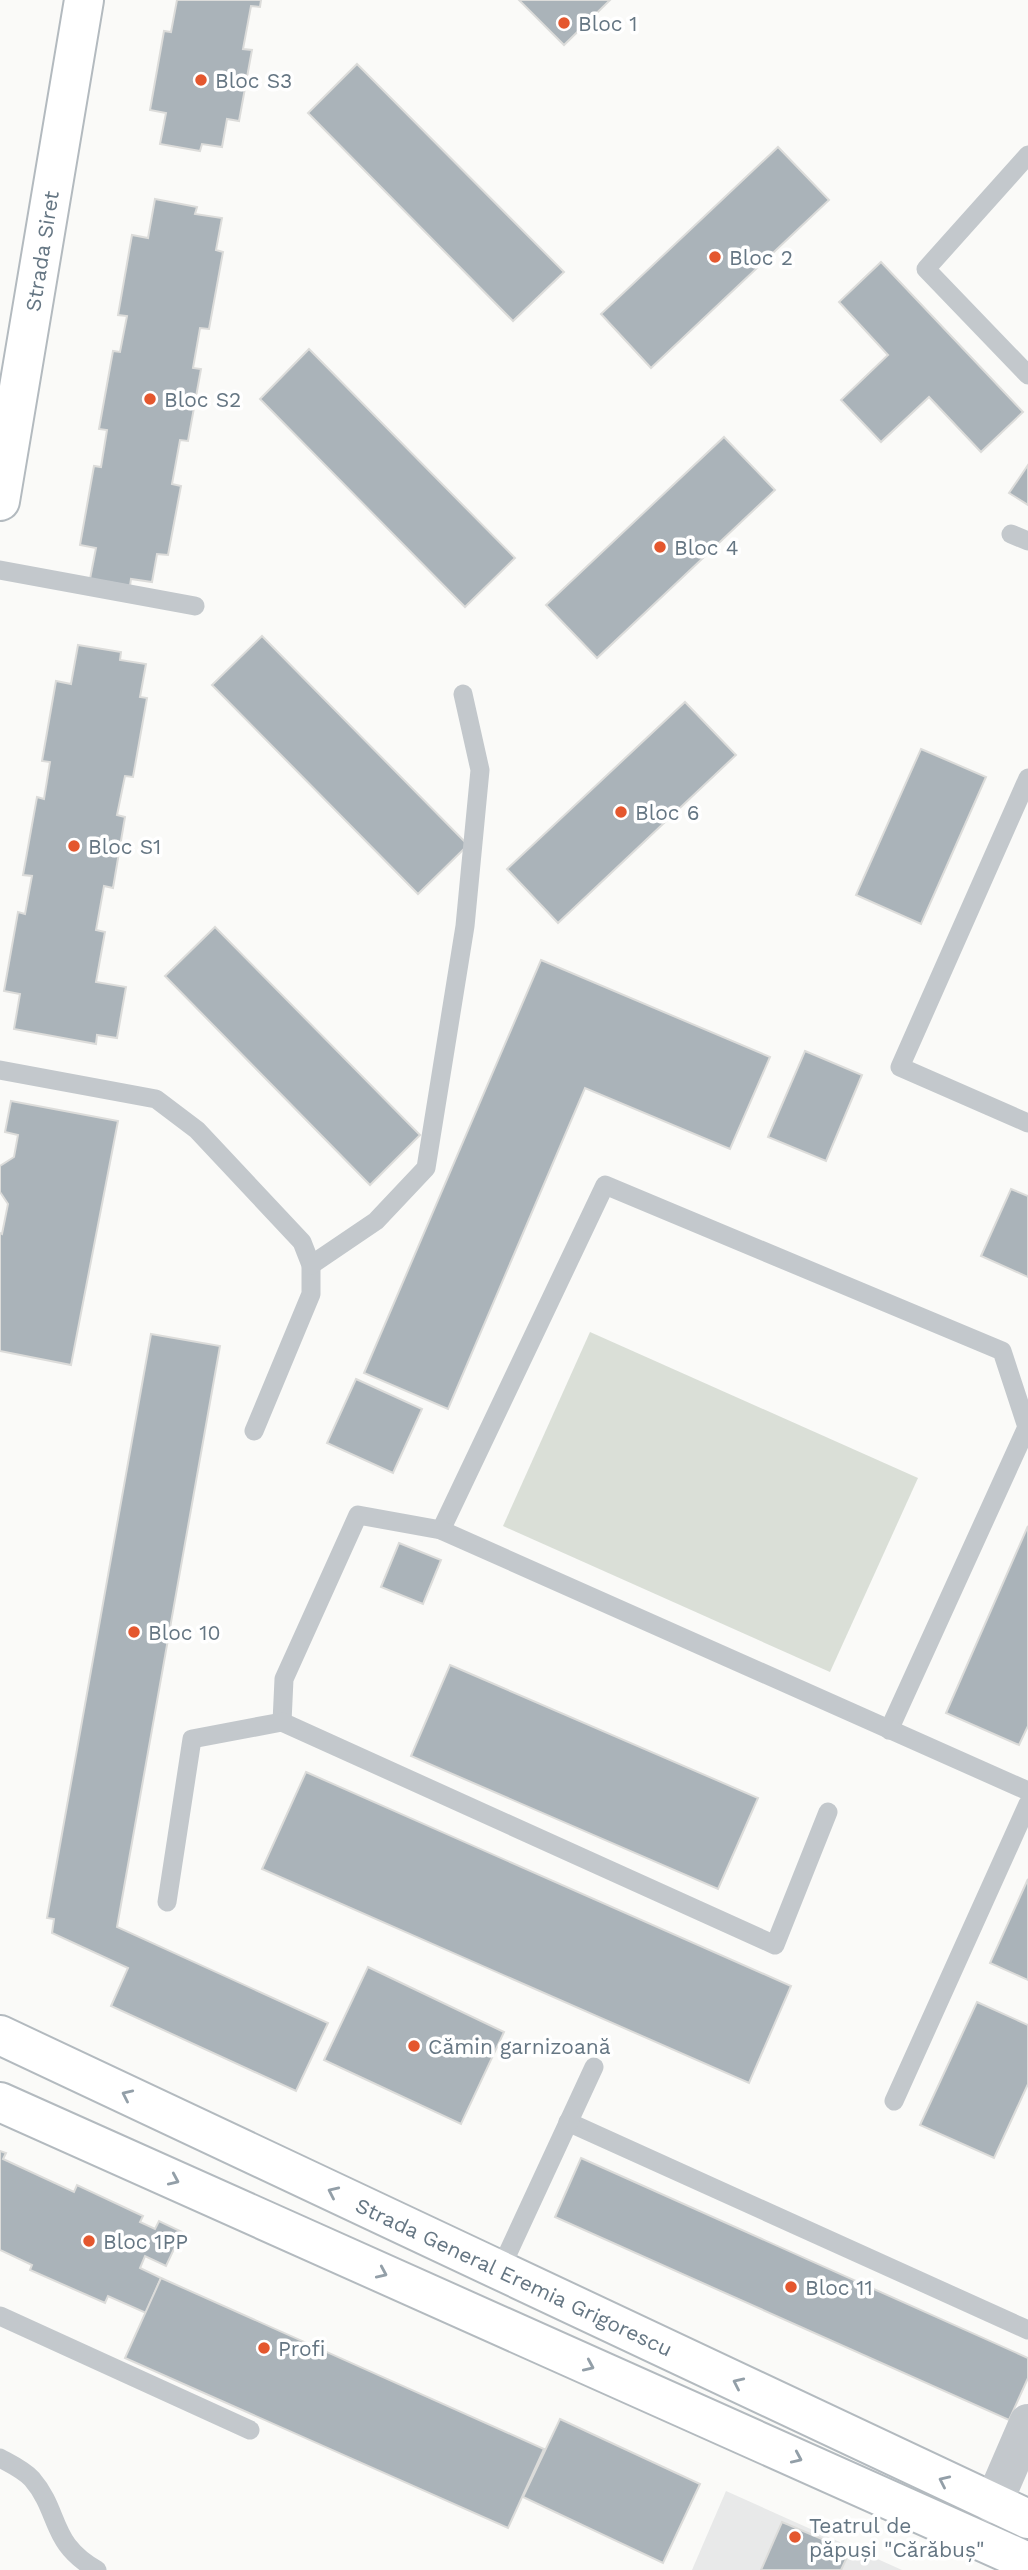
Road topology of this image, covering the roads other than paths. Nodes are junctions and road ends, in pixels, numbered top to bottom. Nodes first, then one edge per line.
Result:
1 (84, 0) edge
2 (1028, 155) edge
3 (1028, 375) edge
4 (0, 501) edge
5 (0, 570) edge
6 (195, 606) dead end
7 (463, 694) dead end
8 (1028, 778) edge
9 (0, 1070) edge
10 (1028, 1123) edge
11 (311, 1265) junction
12 (254, 1431) dead end
13 (441, 1530) junction
14 (282, 1722) junction
15 (889, 1730) junction
16 (1028, 1791) edge
17 (1028, 1804) edge
18 (828, 1812) dead end
19 (167, 1902) dead end
20 (0, 2035) edge
21 (594, 2067) dead end
22 (894, 2101) dead end
23 (0, 2102) edge
24 (568, 2122) junction
25 (500, 2270) junction
26 (0, 2316) edge
27 (1028, 2330) edge
28 (1028, 2423) edge
29 (250, 2430) dead end
30 (0, 2458) edge
31 (993, 2504) junction
32 (1028, 2519) edge
33 (1028, 2562) edge
34 (97, 2570) edge

1 - 4 street, Strada Siret
2 - 3 lane
5 - 6 lane
7 - 11 lane
8 - 10 lane
9 - 11 lane
11 - 12 lane
13 - 14 lane
13 - 15 lane
13 - 15 lane
14 - 18 lane
14 - 19 lane
15 - 16 lane
17 - 22 lane
25 -> 20 street, Strada General Eremia Grigorescu
21 - 24 lane
23 -> 33 street
24 - 25 lane
24 - 27 lane
31 -> 25 street, Strada General Eremia Grigorescu
26 - 29 lane
28 - 31 street
30 - 34 lane
31 - 32 street, Strada General Eremia Grigorescu

